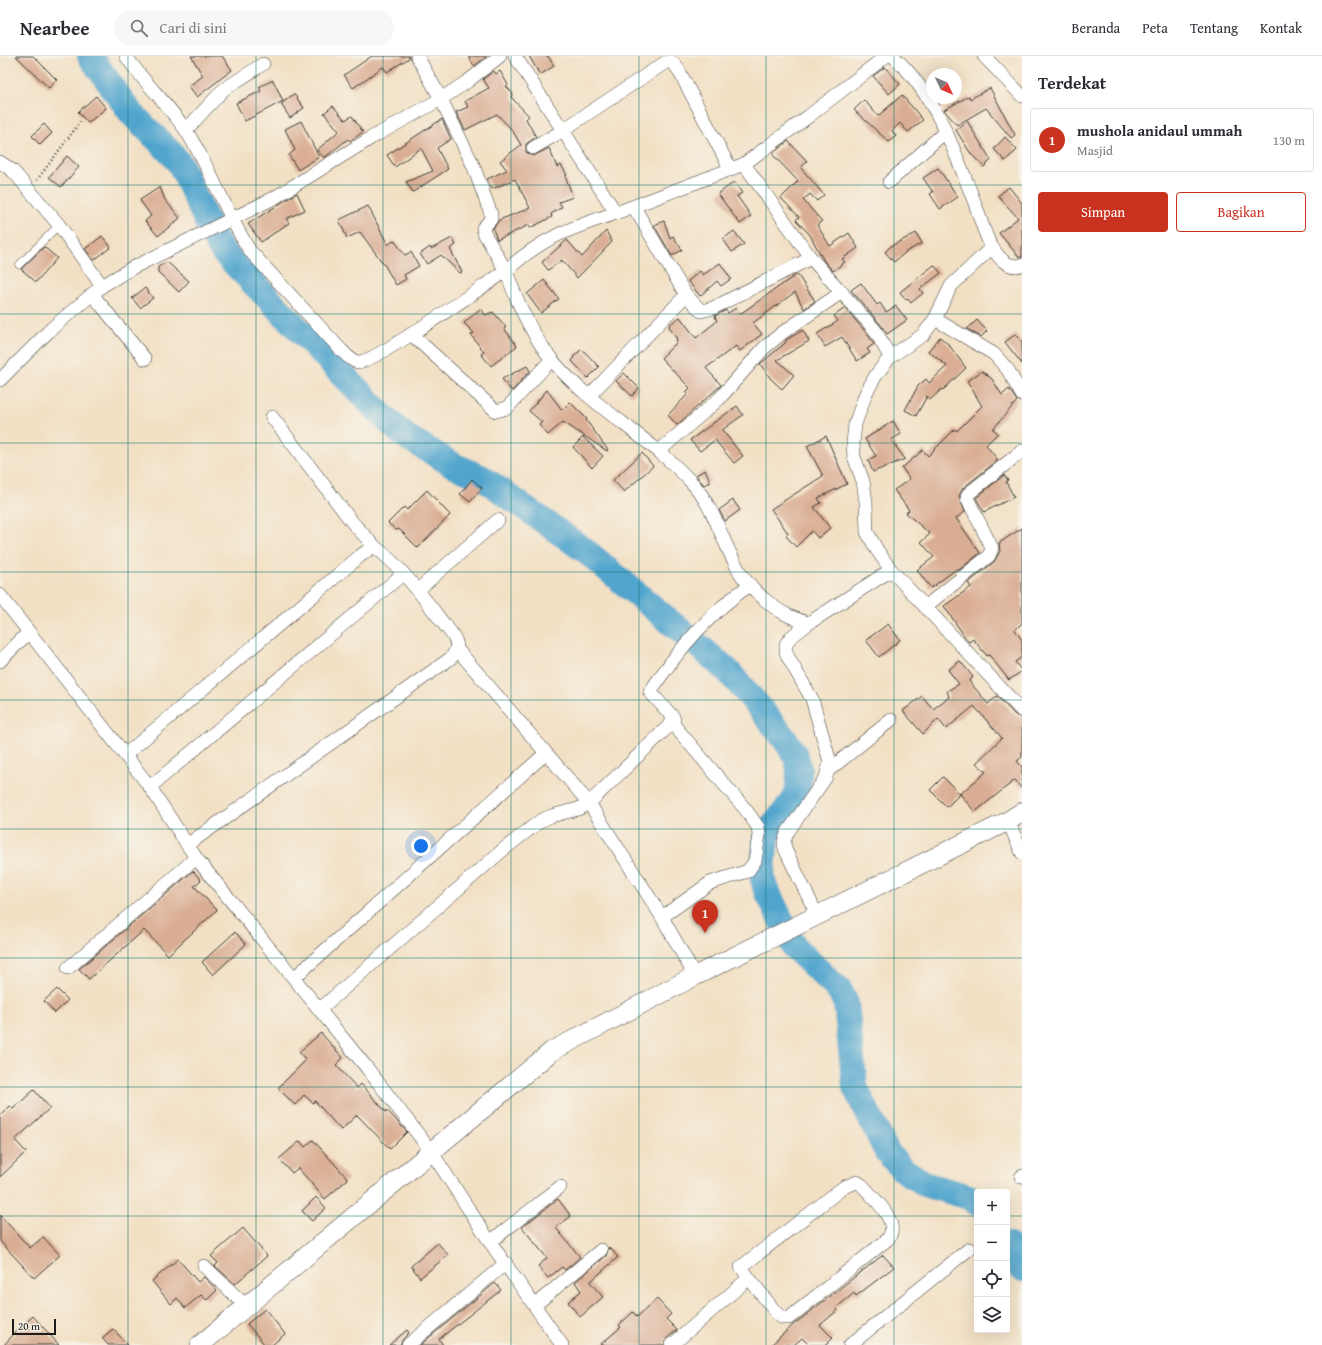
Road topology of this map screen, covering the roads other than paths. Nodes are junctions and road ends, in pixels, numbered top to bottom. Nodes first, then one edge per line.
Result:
1 (126, 56) edge
2 (417, 56) edge
3 (500, 56) edge
4 (515, 56) edge
5 (886, 56) edge
6 (893, 56) edge
7 (984, 56) edge
8 (263, 64) dead end
9 (1022, 96) edge
10 (441, 99) junction
11 (566, 128) junction
12 (186, 130) junction
13 (945, 132) junction
14 (533, 148) dead end
15 (744, 164) junction
16 (1, 165) edge
17 (731, 170) junction
18 (889, 182) dead end
19 (634, 207) junction
20 (616, 213) junction
21 (228, 220) junction
22 (59, 225) junction
23 (992, 248) junction
24 (811, 258) junction
25 (20, 265) dead end
26 (1022, 265) edge
27 (506, 271) junction
28 (97, 290) junction
29 (842, 292) junction
30 (686, 296) junction
31 (935, 319) junction
32 (411, 334) junction
33 (890, 357) junction
34 (552, 359) junction
35 (145, 360) dead end
36 (0, 380) edge
37 (1022, 395) edge
38 (590, 396) junction
39 (272, 417) dead end
40 (659, 451) junction
41 (1022, 451) edge
42 (498, 520) dead end
43 (374, 546) junction
44 (892, 570) junction
45 (403, 574) junction
46 (750, 585) junction
47 (418, 590) junction
48 (0, 595) edge
49 (926, 606) junction
50 (808, 623) junction
51 (29, 632) junction
52 (456, 648) junction
53 (0, 661) edge
54 (1022, 712) edge
55 (891, 720) dead end
56 (672, 723) junction
57 (545, 754) junction
58 (125, 755) junction
59 (829, 770) junction
60 (150, 787) junction
61 (589, 803) junction
62 (1015, 817) edge
63 (188, 845) junction
64 (1022, 853) edge
65 (196, 858) junction
66 (662, 917) junction
67 (813, 917) junction
68 (68, 968) dead end
69 (695, 976) junction
70 (294, 978) junction
71 (319, 1010) junction
72 (431, 1151) junction
73 (560, 1187) dead end
74 (490, 1242) junction
75 (970, 1249) dead end
76 (601, 1250) dead end
77 (506, 1263) junction
78 (204, 1266) dead end
79 (749, 1278) junction
80 (535, 1305) junction
81 (246, 1306) junction
82 (200, 1345) edge
83 (408, 1345) edge
84 (562, 1345) edge
85 (672, 1345) edge
86 (850, 1345) edge

1 - 12 street
2 - 10 street
3 - 10 street
4 - 11 street
5 - 15 street
6 - 13 street
7 - 9 street
8 - 12 street
10 - 21 street
10 - 27 street
11 - 14 street
11 - 17 street
11 - 20 street
12 - 21 street
13 - 18 street
13 - 23 street
15 - 17 street
15 - 24 street
16 - 22 street
17 - 19 street
19 - 20 street
19 - 30 street
20 - 27 street
21 - 28 street
21 - 32 street
22 - 25 lane
22 - 28 street
23 - 26 street
23 - 31 street
24 - 29 street
24 - 30 street
27 - 32 street
27 - 34 street
28 - 35 street
28 - 36 street
29 - 33 street
29 - 40 street
30 - 38 street
31 - 33 street
31 - 37 street
32 - 34 street
33 - 44 street
34 - 38 street
38 - 40 street
39 - 43 street
40 - 46 street
41 - 49 street
42 - 47 street
43 - 45 street
43 - 58 street
44 - 49 street
44 - 50 street
45 - 47 street
45 - 60 street
46 - 50 street
46 - 56 street
47 - 52 street
48 - 51 street
49 - 54 street
50 - 59 street
51 - 53 street
51 - 58 street
52 - 57 street
52 - 63 street
55 - 59 street
56 - 61 street
56 - 66 street
57 - 61 street
57 - 70 street
58 - 60 street
59 - 67 street
60 - 63 street
61 - 66 street
61 - 71 street
62 - 64 street
62 - 67 street
63 - 65 street
65 - 68 street
65 - 70 street
66 - 69 street
67 - 69 street
69 - 72 street
70 - 71 street
71 - 72 street
72 - 74 street
72 - 81 street
73 - 74 street
74 - 77 street
75 - 86 street
76 - 80 street
77 - 80 street
77 - 83 street
78 - 81 street
79 - 79 street
79 - 85 street
80 - 84 street
81 - 82 street

